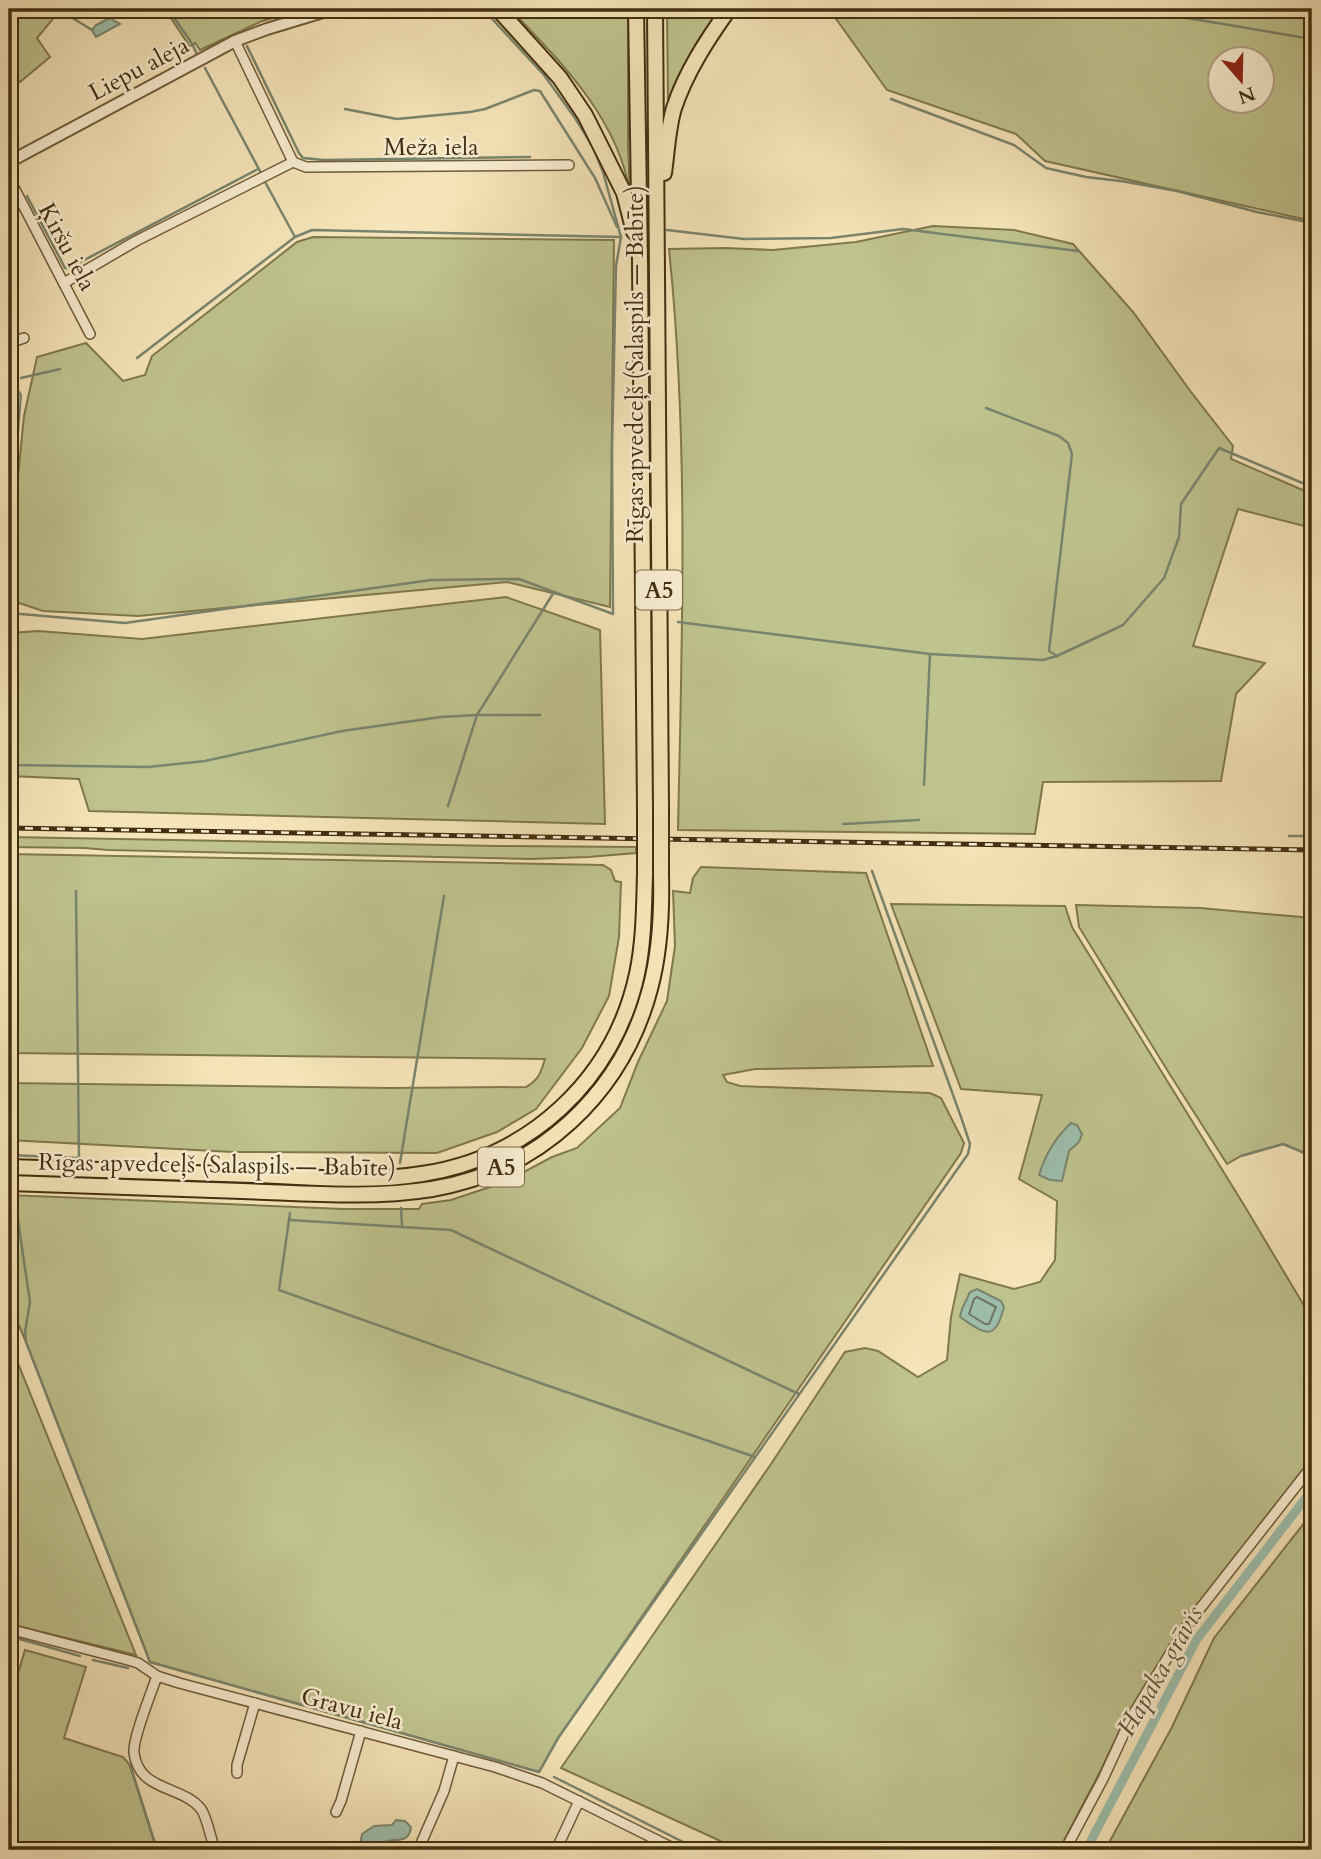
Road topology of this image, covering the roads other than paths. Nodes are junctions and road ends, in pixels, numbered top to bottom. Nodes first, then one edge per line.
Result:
1 (333, 9) edge
2 (498, 9) edge
3 (636, 9) edge
4 (655, 9) edge
5 (729, 9) edge
6 (235, 41) junction
7 (9, 162) edge
8 (293, 162) junction
9 (569, 165) dead end
10 (9, 178) edge
11 (657, 215) junction
12 (640, 262) junction
13 (64, 283) junction
14 (90, 334) dead end
15 (24, 338) dead end
16 (9, 343) edge
17 (9, 1167) edge
18 (9, 1183) edge
19 (1312, 1466) edge
20 (9, 1629) edge
21 (157, 1676) junction
22 (255, 1703) junction
23 (361, 1731) junction
24 (454, 1756) junction
25 (237, 1773) dead end
26 (579, 1801) junction
27 (336, 1812) dead end
28 (657, 1840) junction
29 (419, 1849) edge
30 (215, 1850) edge
31 (556, 1850) edge
32 (652, 1850) edge
33 (677, 1850) edge
34 (1065, 1850) edge

1 - 6 street, Liepu aleja
2 - 12 highway
3 - 12 highway, Rīgas apvedceļš (Salaspils — Babīte) / A5
4 - 11 highway, Rīgas apvedceļš (Salaspils — Babīte) / A5
5 - 11 highway
6 - 7 street, Liepu aleja
6 - 8 street
8 - 9 street, Meža iela
8 - 13 street
10 - 13 street, Ķiršu iela
11 - 18 highway, Rīgas apvedceļš (Salaspils — Babīte) / A5, bridge
12 - 17 highway, Rīgas apvedceļš (Salaspils — Babīte) / A5, bridge
13 - 14 street, Ķiršu iela
15 - 16 street
19 - 34 street
20 - 21 street, Gravu iela
21 - 22 street, Gravu iela
21 - 30 street
22 - 23 street, Gravu iela
22 - 25 street
23 - 24 street, Gravu iela
23 - 27 street
24 - 26 street, Gravu iela
24 - 29 street
26 - 28 street, Gravu iela
26 - 31 street
28 - 32 street
28 - 33 street, Gravu iela

